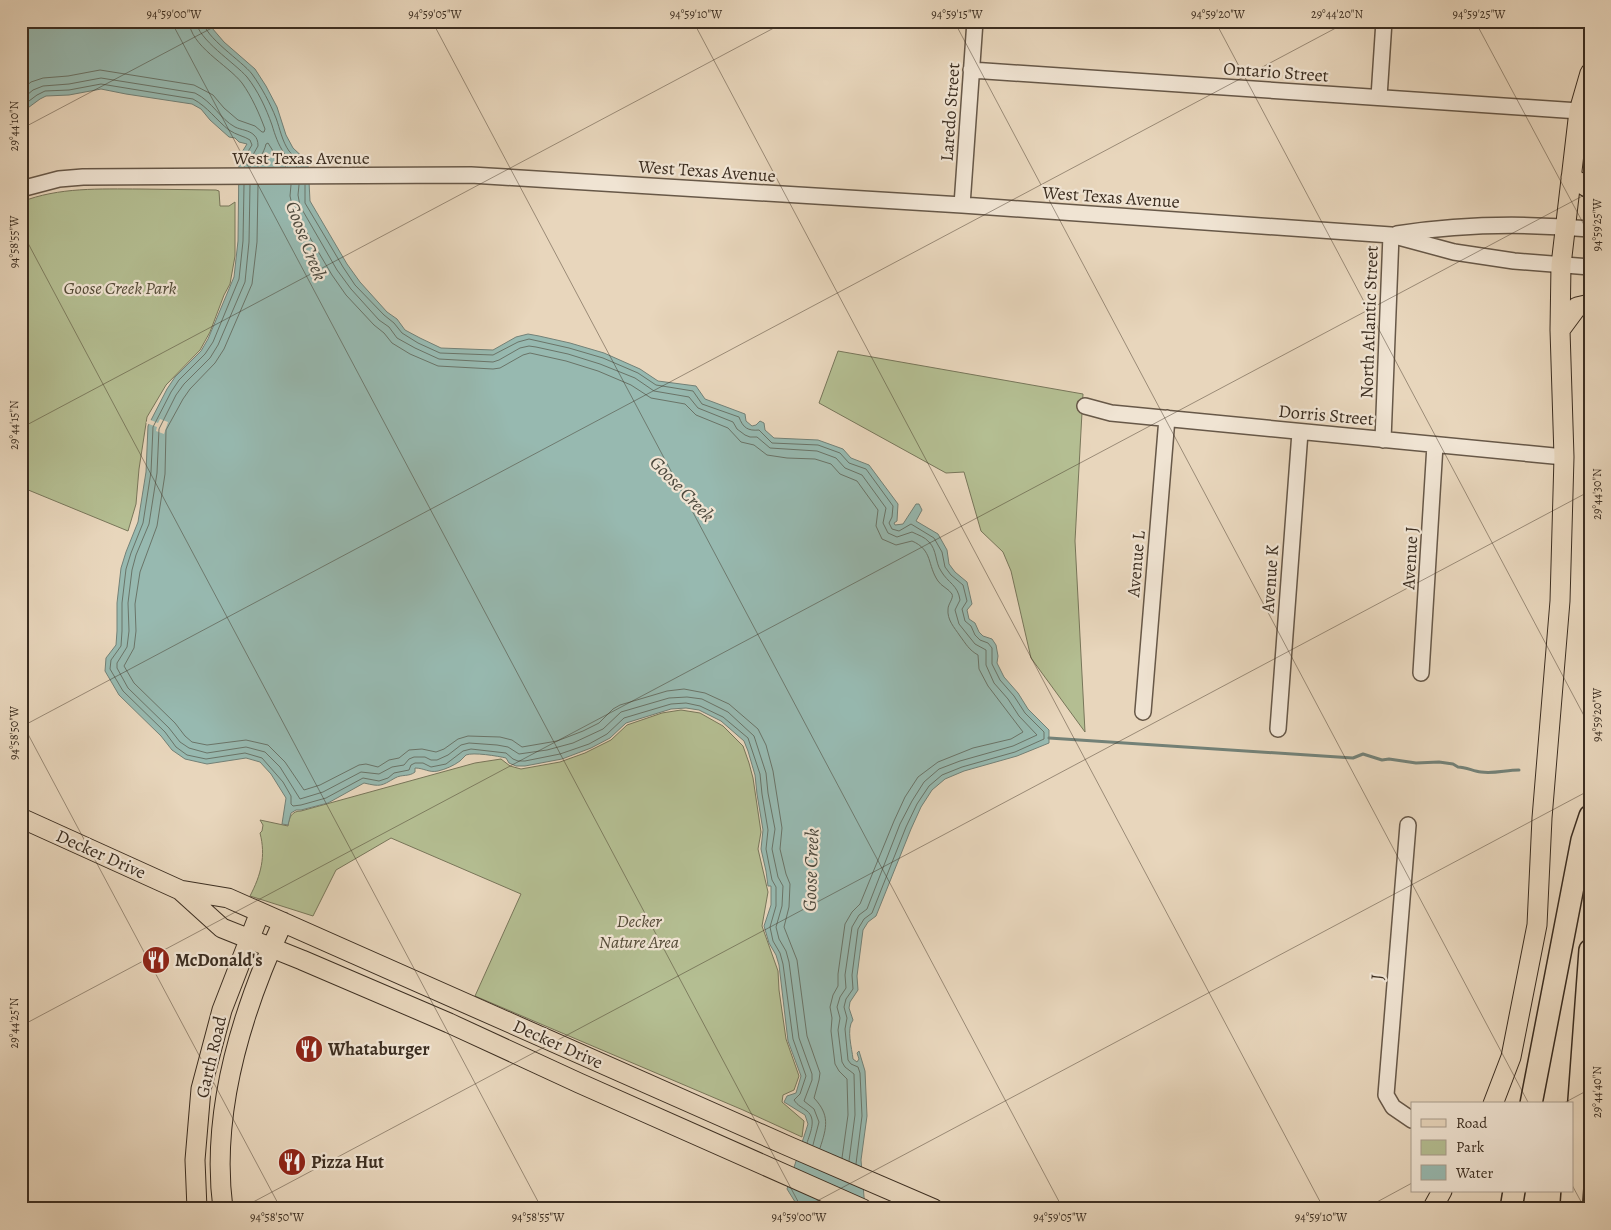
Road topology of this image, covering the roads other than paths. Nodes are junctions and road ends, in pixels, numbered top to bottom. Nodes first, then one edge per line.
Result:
1 (975, 21) edge
2 (1384, 21) edge
3 (971, 70) junction
4 (1590, 73) edge
5 (1379, 98) junction
6 (1579, 111) junction
7 (1571, 177) junction
8 (21, 189) edge
9 (1590, 189) edge
10 (962, 205) junction
11 (1565, 226) junction
12 (1590, 228) edge
13 (1391, 235) junction
14 (1561, 265) junction
15 (1590, 268) edge
16 (1590, 304) edge
17 (1560, 330) junction
18 (1084, 406) dead end
19 (1167, 418) junction
20 (1300, 432) junction
21 (1383, 440) junction
22 (1435, 445) junction
23 (1564, 457) junction
24 (1421, 673) dead end
25 (1143, 712) dead end
26 (1278, 729) dead end
27 (1590, 816) edge
28 (21, 818) edge
29 (1408, 825) dead end
30 (180, 890) junction
31 (260, 912) junction
32 (283, 922) junction
33 (250, 939) junction
34 (271, 948) junction
35 (1590, 950) edge
36 (1494, 1102) edge
37 (1531, 1102) edge
38 (198, 1118) junction
39 (1411, 1119) edge
40 (222, 1124) junction
41 (1574, 1168) edge
42 (1441, 1192) edge
43 (1514, 1192) edge
44 (1572, 1192) edge
45 (196, 1209) edge
46 (223, 1209) edge
47 (863, 1209) edge
48 (934, 1209) edge
49 (1432, 1209) edge
50 (1510, 1209) edge
51 (1571, 1209) edge

1 - 3 street, Laredo Street
2 - 5 street
3 - 5 street, Ontario Street
3 - 10 street, Laredo Street
4 - 6 main road
5 - 6 street, Ontario Street
6 - 7 main road
7 - 9 main road
7 - 11 main road
8 - 10 street, West Texas Avenue
10 - 13 street, West Texas Avenue
11 - 12 street, West Texas Avenue
11 - 13 street, West Texas Avenue
11 - 14 main road
13 - 14 street, West Texas Avenue
13 - 21 street, North Atlantic Street
14 - 15 street, West Texas Avenue
14 - 17 main road
16 - 17 main road
17 - 23 main road
18 - 19 street, Dorris Street
19 - 20 street, Dorris Street
19 - 25 street, Avenue L
20 - 21 street, Dorris Street
20 - 26 street, Avenue K
21 - 22 street, Dorris Street
22 - 23 street, Dorris Street
22 - 24 street, Avenue J
23 - 36 main road
27 - 37 highway
28 - 30 main road, Decker Drive
29 - 39 street, J
30 - 31 main road, Decker Drive
30 - 33 main road, Decker Drive
31 - 32 main road, Decker Drive
31 - 33 main road, Garth Road
32 - 34 main road, Garth Road
32 - 48 main road, Decker Drive
33 - 34 main road, Decker Drive
33 - 38 main road, Garth Road
34 - 40 main road, Garth Road
34 - 47 main road, Decker Drive
35 - 41 highway
38 - 40 street
38 - 45 main road, Garth Road
40 - 46 main road, Garth Road
42 - 49 main road
43 - 50 highway
44 - 51 highway

